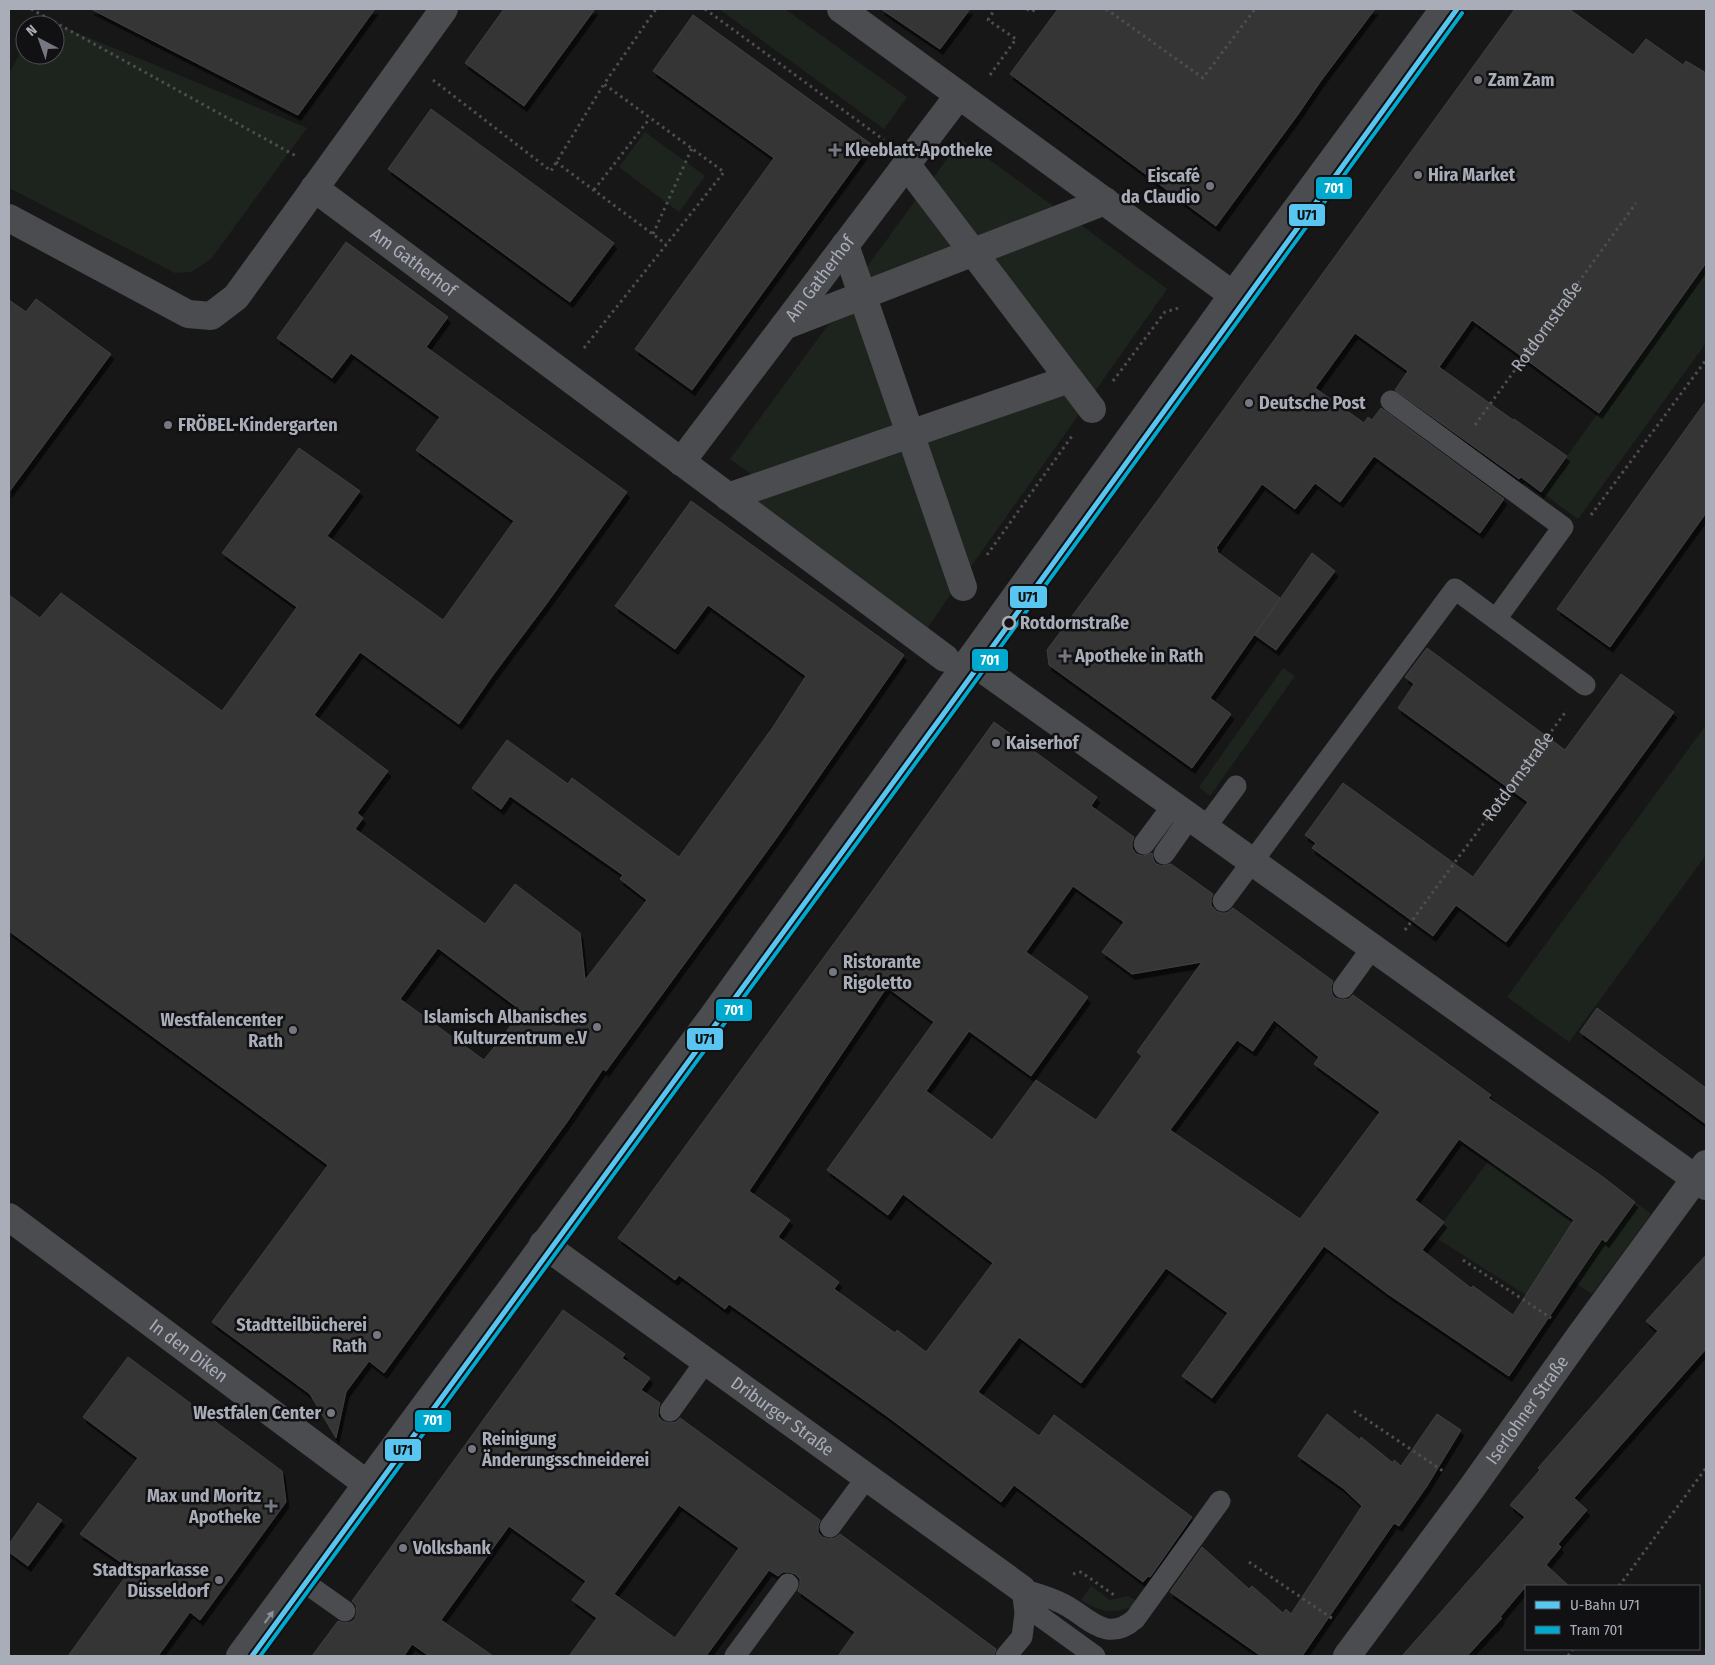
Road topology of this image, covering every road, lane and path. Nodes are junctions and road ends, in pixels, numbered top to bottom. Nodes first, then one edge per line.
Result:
1 (31, 9) edge
2 (444, 9) edge
3 (656, 9) edge
4 (705, 9) edge
5 (841, 9) edge
6 (996, 9) edge
7 (1027, 9) edge
8 (1035, 9) edge
9 (1106, 9) edge
10 (1255, 9) edge
11 (1444, 9) edge
12 (406, 60) junction
13 (996, 67) dead end
14 (604, 84) junction
15 (959, 95) junction
16 (650, 118) junction
17 (692, 148) junction
18 (556, 162) junction
19 (908, 162) junction
20 (319, 181) junction
21 (594, 190) junction
22 (1104, 201) junction
23 (1636, 203) dead end
24 (9, 218) edge
25 (653, 234) junction
26 (666, 244) junction
27 (845, 245) junction
28 (973, 252) junction
29 (1233, 295) junction
30 (863, 296) junction
31 (1165, 312) junction
32 (1171, 316) dead end
33 (784, 326) junction
34 (1706, 360) edge
35 (563, 374) junction
36 (1069, 379) junction
37 (1391, 401) dead end
38 (1092, 409) junction
39 (911, 434) junction
40 (1457, 450) junction
41 (681, 462) junction
42 (728, 497) junction
43 (1563, 527) junction
44 (963, 587) joint
45 (1496, 619) junction
46 (957, 659) junction
47 (1585, 685) joint
48 (1236, 786) dead end
49 (1189, 817) junction
50 (1144, 844) dead end
51 (1164, 854) dead end
52 (1252, 862) junction
53 (1223, 901) dead end
54 (1379, 952) junction
55 (1343, 988) dead end
56 (1703, 1176) edge
57 (9, 1218) edge
58 (543, 1244) junction
59 (1463, 1260) dead end
60 (1579, 1337) junction
61 (706, 1362) junction
62 (670, 1411) dead end
63 (1354, 1411) dead end
64 (1706, 1468) edge
65 (867, 1477) junction
66 (367, 1484) junction
67 (1471, 1489) junction
68 (1220, 1501) dead end
69 (830, 1527) dead end
70 (1249, 1562) dead end
71 (298, 1578) junction
72 (788, 1584) dead end
73 (1620, 1585) edge
74 (1022, 1589) junction
75 (345, 1611) dead end
76 (1354, 1647) edge
77 (240, 1656) edge
78 (734, 1656) edge
79 (1006, 1656) edge
80 (1095, 1656) edge

1 - 20 path
2 - 12 street
3 - 14 path
4 - 19 path
5 - 15 street
6 - 13 path
7 - 8 path
9 - 10 path
11 - 29 street
12 - 18 path
12 - 20 street
14 - 16 path
14 - 18 path
15 - 19 street, Am Gatherhof
15 - 22 street
16 - 17 path
16 - 21 path
17 - 25 path
17 - 26 path
18 - 21 path
19 - 27 street, Am Gatherhof
19 - 28 street
20 - 24 street
20 - 35 street, Am Gatherhof
21 - 25 path
22 - 28 street
22 - 29 street
23 - 40 path, Rotdornstraße
25 - 26 path
26 - 35 path
27 - 30 street
27 - 33 street, Am Gatherhof
28 - 30 street
28 - 36 street
29 - 31 path
29 - 46 street
30 - 33 street
30 - 39 street
31 - 32 path
31 - 38 path
33 - 41 street, Am Gatherhof
34 - 43 path
35 - 41 street, Am Gatherhof
36 - 38 street
36 - 39 street
37 - 40 lane
38 - 44 path
39 - 42 street
39 - 44 street
40 - 43 lane
41 - 42 street, Am Gatherhof
42 - 46 street, Am Gatherhof
43 - 45 lane
45 - 47 lane
45 - 52 lane
46 - 49 street
46 - 58 street
47 - 54 path, Rotdornstraße
48 - 49 lane
49 - 50 lane
49 - 51 lane
49 - 52 street
52 - 53 lane
52 - 54 street
54 - 55 lane
54 - 56 street
56 - 60 street, Iserlohner Straße
57 - 66 street, In den Diken
58 - 61 street, Driburger Straße
58 - 66 street
59 - 60 path
60 - 67 street, Iserlohner Straße
61 - 62 lane
61 - 65 street, Driburger Straße
63 - 67 path
64 - 73 path
65 - 69 lane
65 - 74 street, Driburger Straße
66 - 71 street
67 - 76 street, Iserlohner Straße
68 - 74 lane
70 - 76 path
71 - 75 lane
77 -> 71 street
72 - 78 lane
74 - 79 lane
74 - 80 lane

